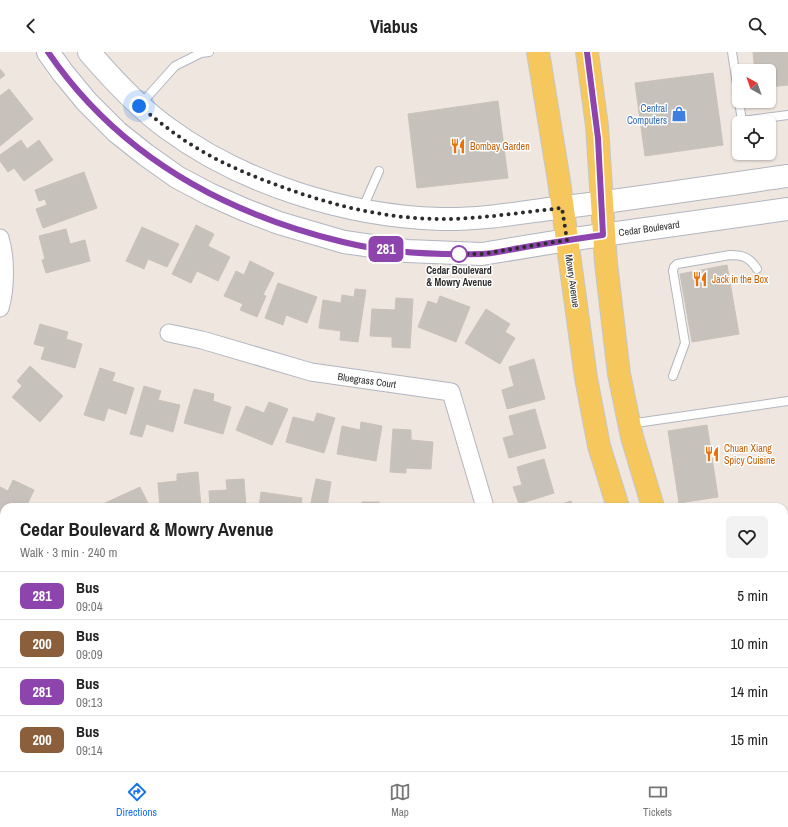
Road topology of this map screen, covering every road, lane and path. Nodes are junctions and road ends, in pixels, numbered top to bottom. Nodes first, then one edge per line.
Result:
1 (48, 52) edge
2 (89, 52) edge
3 (209, 52) edge
4 (538, 52) edge
5 (587, 52) edge
6 (732, 52) edge
7 (734, 64) edge
8 (139, 106) junction
9 (741, 108) edge
10 (788, 115) edge
11 (378, 171) dead end
12 (788, 176) edge
13 (602, 202) junction
14 (562, 208) junction
15 (788, 209) edge
16 (361, 210) junction
17 (603, 235) junction
18 (0, 238) edge
19 (567, 240) junction
20 (757, 269) dead end
21 (0, 308) edge
22 (169, 333) dead end
23 (673, 376) dead end
24 (788, 401) edge
25 (629, 424) junction
26 (484, 503) edge
27 (617, 503) edge
28 (652, 503) edge

1 - 19 main road, Cedar Boulevard
2 - 8 main road
3 - 8 lane
4 - 14 main road, Mowry Avenue
5 - 13 main road
6 - 7 lane
8 - 16 main road
9 - 10 lane
11 - 16 lane
12 - 13 main road
13 - 14 main road
13 - 17 main road
14 - 16 main road
14 - 19 main road, Mowry Avenue
15 - 17 main road, Cedar Boulevard
17 - 19 main road, Cedar Boulevard
17 - 25 main road
18 - 21 street
19 - 27 main road, Mowry Avenue
20 - 23 lane
22 - 26 street, Bluegrass Court
24 - 25 lane
25 - 28 main road

